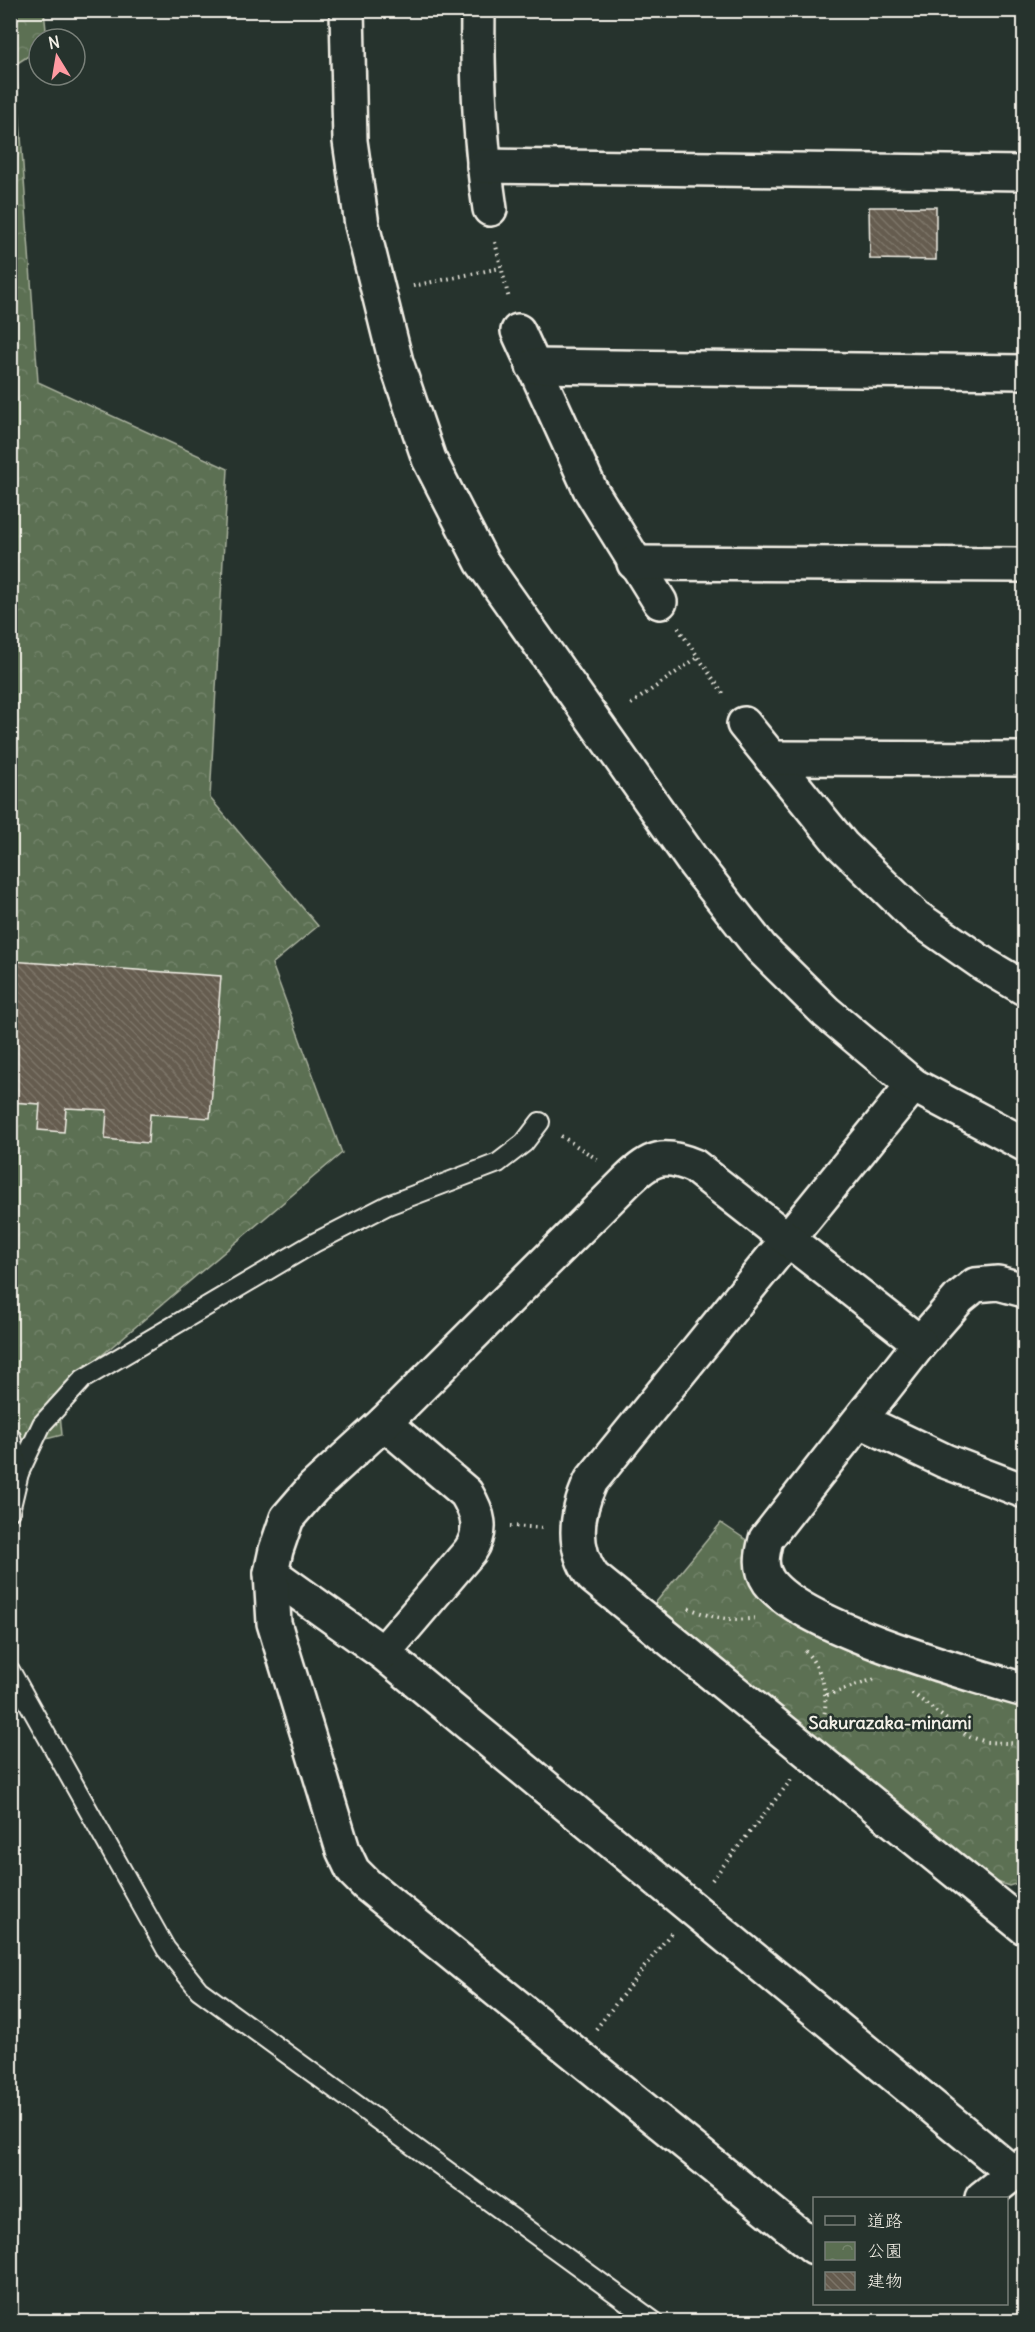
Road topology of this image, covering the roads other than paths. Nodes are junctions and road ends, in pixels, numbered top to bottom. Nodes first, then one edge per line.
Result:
1 (346, 10) edge
2 (478, 10) edge
3 (484, 166) junction
4 (1024, 173) edge
5 (490, 209) road end
6 (518, 331) road end
7 (533, 366) junction
8 (1024, 372) edge
9 (634, 563) junction
10 (1024, 565) edge
11 (660, 602) road end
12 (744, 724) road end
13 (771, 758) junction
14 (1024, 759) edge
15 (1024, 988) edge
16 (913, 1085) junction
17 (540, 1122) road end
18 (1024, 1144) edge
19 (787, 1240) junction
20 (1024, 1290) edge
21 (920, 1343) junction
22 (861, 1421) junction
23 (384, 1423) junction
24 (10, 1437) edge
25 (19, 1473) junction
26 (1024, 1491) edge
27 (10, 1511) edge
28 (272, 1573) junction
29 (383, 1653) junction
30 (10, 1670) edge
31 (1024, 1690) edge
32 (1023, 1921) edge
33 (1019, 2170) edge
34 (985, 2197) edge
35 (813, 2246) edge
36 (655, 2322) edge

1 - 16 street
2 - 3 street
3 - 4 street
3 - 5 street
6 - 7 street
7 - 8 street
7 - 9 street
9 - 10 street
9 - 11 street
12 - 13 street
13 - 14 street
13 - 15 street
16 - 18 street
16 - 19 street
17 - 25 lane
19 - 21 street
19 - 23 street
19 - 32 street
20 - 21 street
21 - 22 street
22 - 26 street
22 - 31 street
23 - 28 street
23 - 29 street
24 - 25 lane
25 - 27 lane
28 - 29 street
28 - 35 street
29 - 33 street
30 - 36 lane
33 - 34 street

